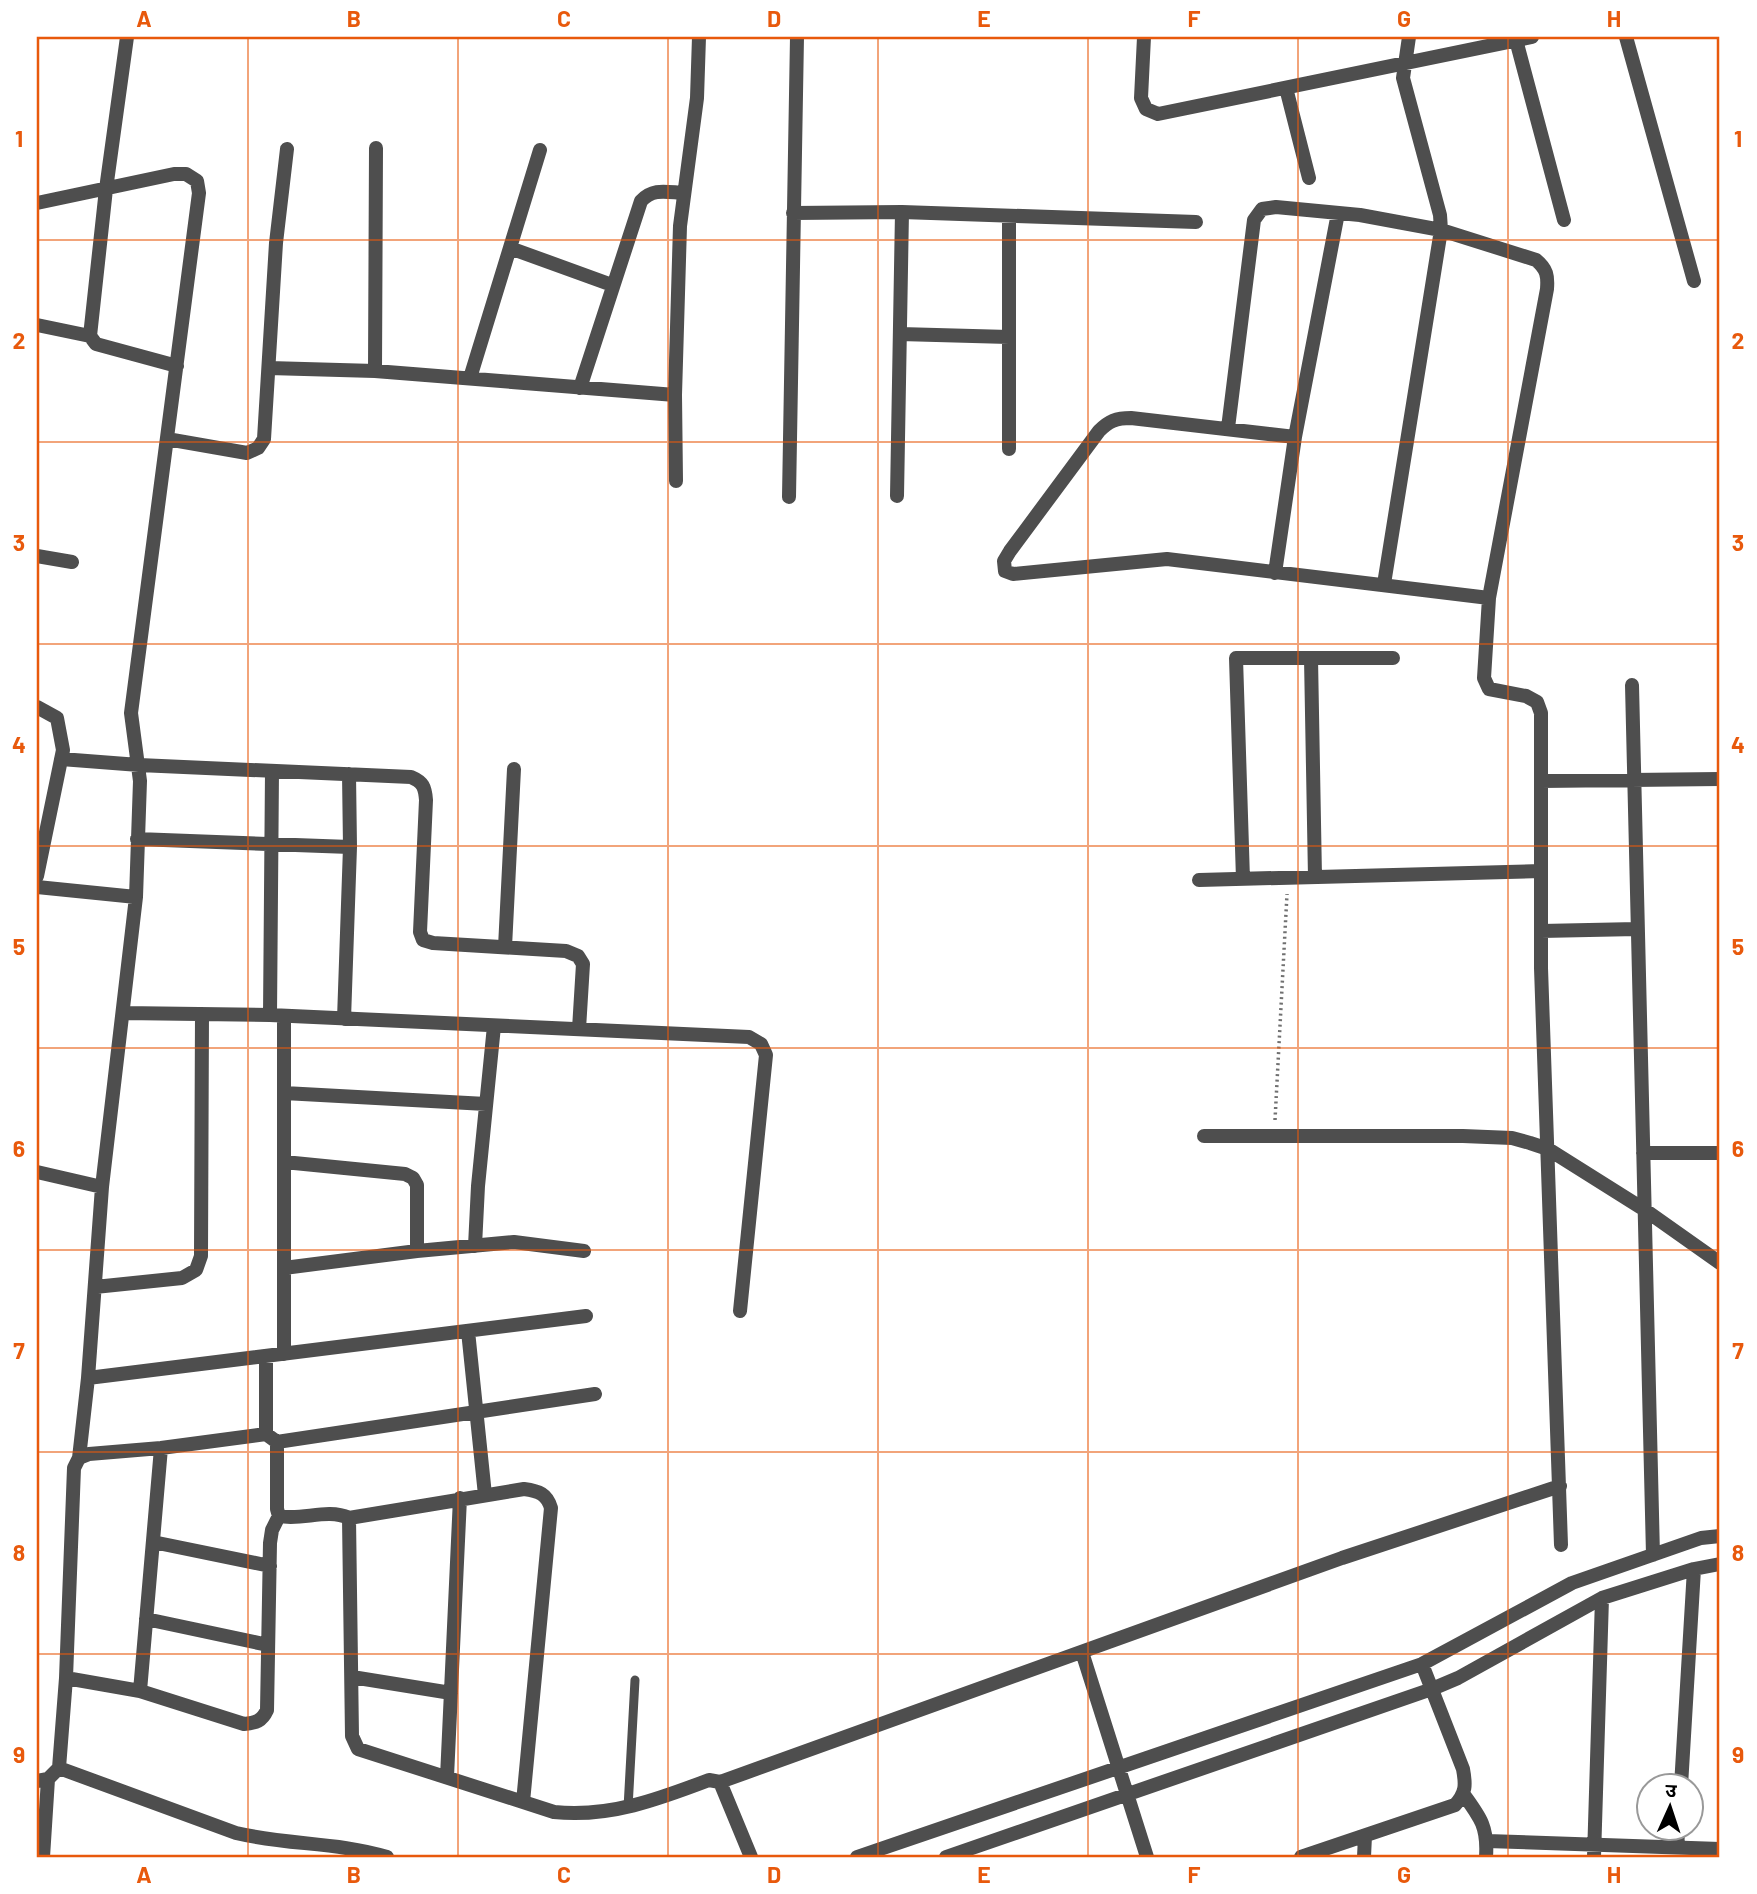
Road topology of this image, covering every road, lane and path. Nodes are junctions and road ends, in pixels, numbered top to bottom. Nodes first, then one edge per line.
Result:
1 (127, 37) edge
2 (699, 37) edge
3 (797, 37) edge
4 (1144, 37) edge
5 (1409, 37) edge
6 (1532, 37) edge
7 (1626, 37) edge
8 (1516, 40) junction
9 (1404, 64) junction
10 (1286, 88) junction
11 (376, 148) dead end
12 (287, 149) dead end
13 (540, 150) dead end
14 (1309, 178) dead end
15 (106, 189) junction
16 (683, 193) junction
17 (37, 202) edge
18 (902, 212) junction
19 (793, 213) junction
20 (1338, 213) junction
21 (1009, 216) junction
22 (1564, 219) dead end
23 (1196, 222) dead end
24 (1441, 230) junction
25 (510, 248) junction
26 (1694, 281) dead end
27 (612, 285) junction
28 (37, 325) edge
29 (900, 334) junction
30 (90, 336) junction
31 (1009, 337) junction
32 (177, 366) junction
33 (269, 368) junction
34 (375, 371) junction
35 (470, 378) junction
36 (580, 388) junction
37 (675, 395) junction
38 (1228, 428) junction
39 (1295, 438) junction
40 (167, 439) junction
41 (1009, 449) dead end
42 (676, 481) dead end
43 (897, 496) dead end
44 (789, 497) dead end
45 (37, 556) edge
46 (72, 562) dead end
47 (1275, 573) junction
48 (1384, 584) junction
49 (1489, 598) junction
50 (1311, 658) junction
51 (1393, 658) dead end
52 (1632, 685) dead end
53 (37, 707) edge
54 (61, 758) junction
55 (139, 765) junction
56 (514, 769) dead end
57 (272, 771) junction
58 (349, 774) junction
59 (1720, 779) edge
60 (1634, 780) junction
61 (1541, 781) junction
62 (137, 839) junction
63 (273, 844) junction
64 (350, 847) junction
65 (1541, 872) junction
66 (37, 876) edge
67 (1315, 877) junction
68 (1288, 878) junction
69 (1244, 879) junction
70 (1199, 880) dead end
71 (37, 887) edge
72 (136, 897) junction
73 (1637, 929) junction
74 (1541, 931) junction
75 (505, 947) junction
76 (123, 1013) junction
77 (202, 1014) junction
78 (277, 1016) junction
79 (344, 1019) junction
80 (494, 1026) junction
81 (579, 1029) junction
82 (284, 1093) junction
83 (486, 1104) junction
84 (1204, 1136) dead end
85 (1274, 1136) junction
86 (1548, 1149) junction
87 (1643, 1153) junction
88 (1720, 1153) edge
89 (284, 1162) junction
90 (37, 1172) edge
91 (102, 1186) junction
92 (1645, 1210) junction
93 (475, 1246) junction
94 (417, 1251) junction
95 (584, 1251) dead end
96 (1720, 1263) edge
97 (284, 1268) junction
98 (95, 1287) junction
99 (740, 1311) dead end
100 (586, 1316) dead end
101 (468, 1331) junction
102 (284, 1353) junction
103 (265, 1356) junction
104 (88, 1378) junction
105 (595, 1394) dead end
106 (477, 1411) junction
107 (271, 1438) junction
108 (161, 1448) junction
109 (79, 1458) junction
110 (1560, 1486) junction
111 (485, 1495) junction
112 (460, 1498) junction
113 (279, 1516) junction
114 (349, 1518) junction
115 (1720, 1536) edge
116 (153, 1542) junction
117 (1561, 1545) dead end
118 (1653, 1555) junction
119 (1720, 1564) edge
120 (270, 1566) junction
121 (1694, 1569) junction
122 (1602, 1598) junction
123 (146, 1619) junction
124 (268, 1645) junction
125 (1082, 1652) junction
126 (1422, 1664) junction
127 (352, 1677) junction
128 (66, 1678) junction
129 (635, 1680) dead end
130 (1432, 1689) junction
131 (140, 1691) junction
132 (451, 1693) junction
133 (59, 1768) junction
134 (1119, 1769) junction
135 (1682, 1772) edge
136 (447, 1777) junction
137 (42, 1780) edge
138 (720, 1782) junction
139 (1464, 1795) junction
140 (1127, 1796) junction
141 (523, 1802) junction
142 (628, 1808) junction
143 (1365, 1836) junction
144 (1487, 1841) junction
145 (1720, 1849) edge
146 (1595, 1851) edge
147 (1677, 1852) edge
148 (43, 1857) edge
149 (387, 1857) edge
150 (751, 1857) edge
151 (857, 1857) edge
152 (946, 1857) edge
153 (1147, 1857) edge
154 (1305, 1857) edge
155 (1364, 1857) edge
156 (1486, 1857) edge

1 - 15 street
2 - 16 street
3 - 19 street
4 - 10 street
5 - 9 street
6 - 8 street
7 - 26 street
8 - 9 street
8 - 22 street
9 - 10 street
9 - 24 street
10 - 14 street
11 - 34 street
12 - 33 street
13 - 25 street
15 - 17 street
15 - 30 street
15 - 32 street
16 - 27 street
16 - 37 street
18 - 19 street
18 - 21 street
18 - 29 street
19 - 44 street
20 - 24 street
20 - 38 street
20 - 39 street
21 - 23 street
21 - 31 street
24 - 48 street
24 - 49 street
25 - 27 street
25 - 35 street
27 - 36 street
28 - 30 street
29 - 31 street
29 - 43 street
30 - 32 street
31 - 41 street
32 - 40 street
33 - 34 street
33 - 40 street
34 - 35 street
35 - 36 street
36 - 37 street
37 - 42 street
38 - 39 street
38 - 47 street
39 - 47 street
40 - 55 street
45 - 46 street
47 - 48 street
48 - 49 street
49 - 61 street
50 - 51 street
50 - 67 street
50 - 69 street
52 - 60 street
53 - 54 street
54 - 55 street
54 - 66 street
55 - 57 street
55 - 62 street
56 - 75 street
57 - 58 street
57 - 63 street
58 - 64 street
58 - 75 street
59 - 60 street
60 - 61 street
60 - 73 street
61 - 65 street
62 - 63 street
62 - 72 street
63 - 64 street
63 - 78 street
64 - 79 street
65 - 67 street
65 - 74 street
67 - 68 street
68 - 69 street
68 - 85 path
69 - 70 street
71 - 72 street
72 - 76 street
73 - 74 street
73 - 87 street
74 - 86 street
75 - 81 street
76 - 77 street
76 - 91 street
77 - 78 street
77 - 98 street
78 - 79 street
78 - 82 street
79 - 80 street
80 - 81 street
80 - 83 street
81 - 99 street
82 - 83 street
82 - 89 street
83 - 93 street
84 - 85 street
85 - 86 street
86 - 92 street
86 - 110 street
87 - 88 street
87 - 92 street
89 - 94 street
89 - 97 street
90 - 91 street
91 - 98 street
92 - 96 street
92 - 118 street
93 - 94 street
93 - 95 street
94 - 97 street
97 - 102 street
98 - 104 street
100 - 101 street
101 - 102 street
101 - 106 street
102 - 103 street
103 - 104 street
103 - 107 street
104 - 109 street
105 - 106 street
106 - 107 street
106 - 111 street
107 - 108 street
107 - 113 street
108 - 109 street
108 - 116 street
109 - 128 street
110 - 117 street
110 - 125 street
111 - 112 street
111 - 141 street
112 - 114 street
112 - 132 street
113 - 114 street
113 - 120 street
114 - 127 street
115 - 118 street
116 - 120 street
116 - 123 street
118 - 126 street
119 - 121 street
120 - 124 street
121 - 122 street
121 - 135 street
122 - 130 street
122 - 146 street
123 - 124 street
123 - 131 street
124 - 131 street
125 - 134 street
125 - 138 street
126 - 130 street
126 - 134 street
127 - 132 street
127 - 136 street
128 - 131 street
128 - 133 street
129 - 142 lane
130 - 139 street
130 - 140 street
132 - 136 street
133 - 137 street
133 - 149 street
134 - 140 street
134 - 151 street
136 - 141 street
137 - 148 street
138 - 142 street
138 - 150 street
139 - 143 street
139 - 144 street
140 - 152 street
140 - 153 street
141 - 142 street
143 - 154 street
143 - 155 street
144 - 146 street
144 - 156 street
145 - 147 street
146 - 147 street

